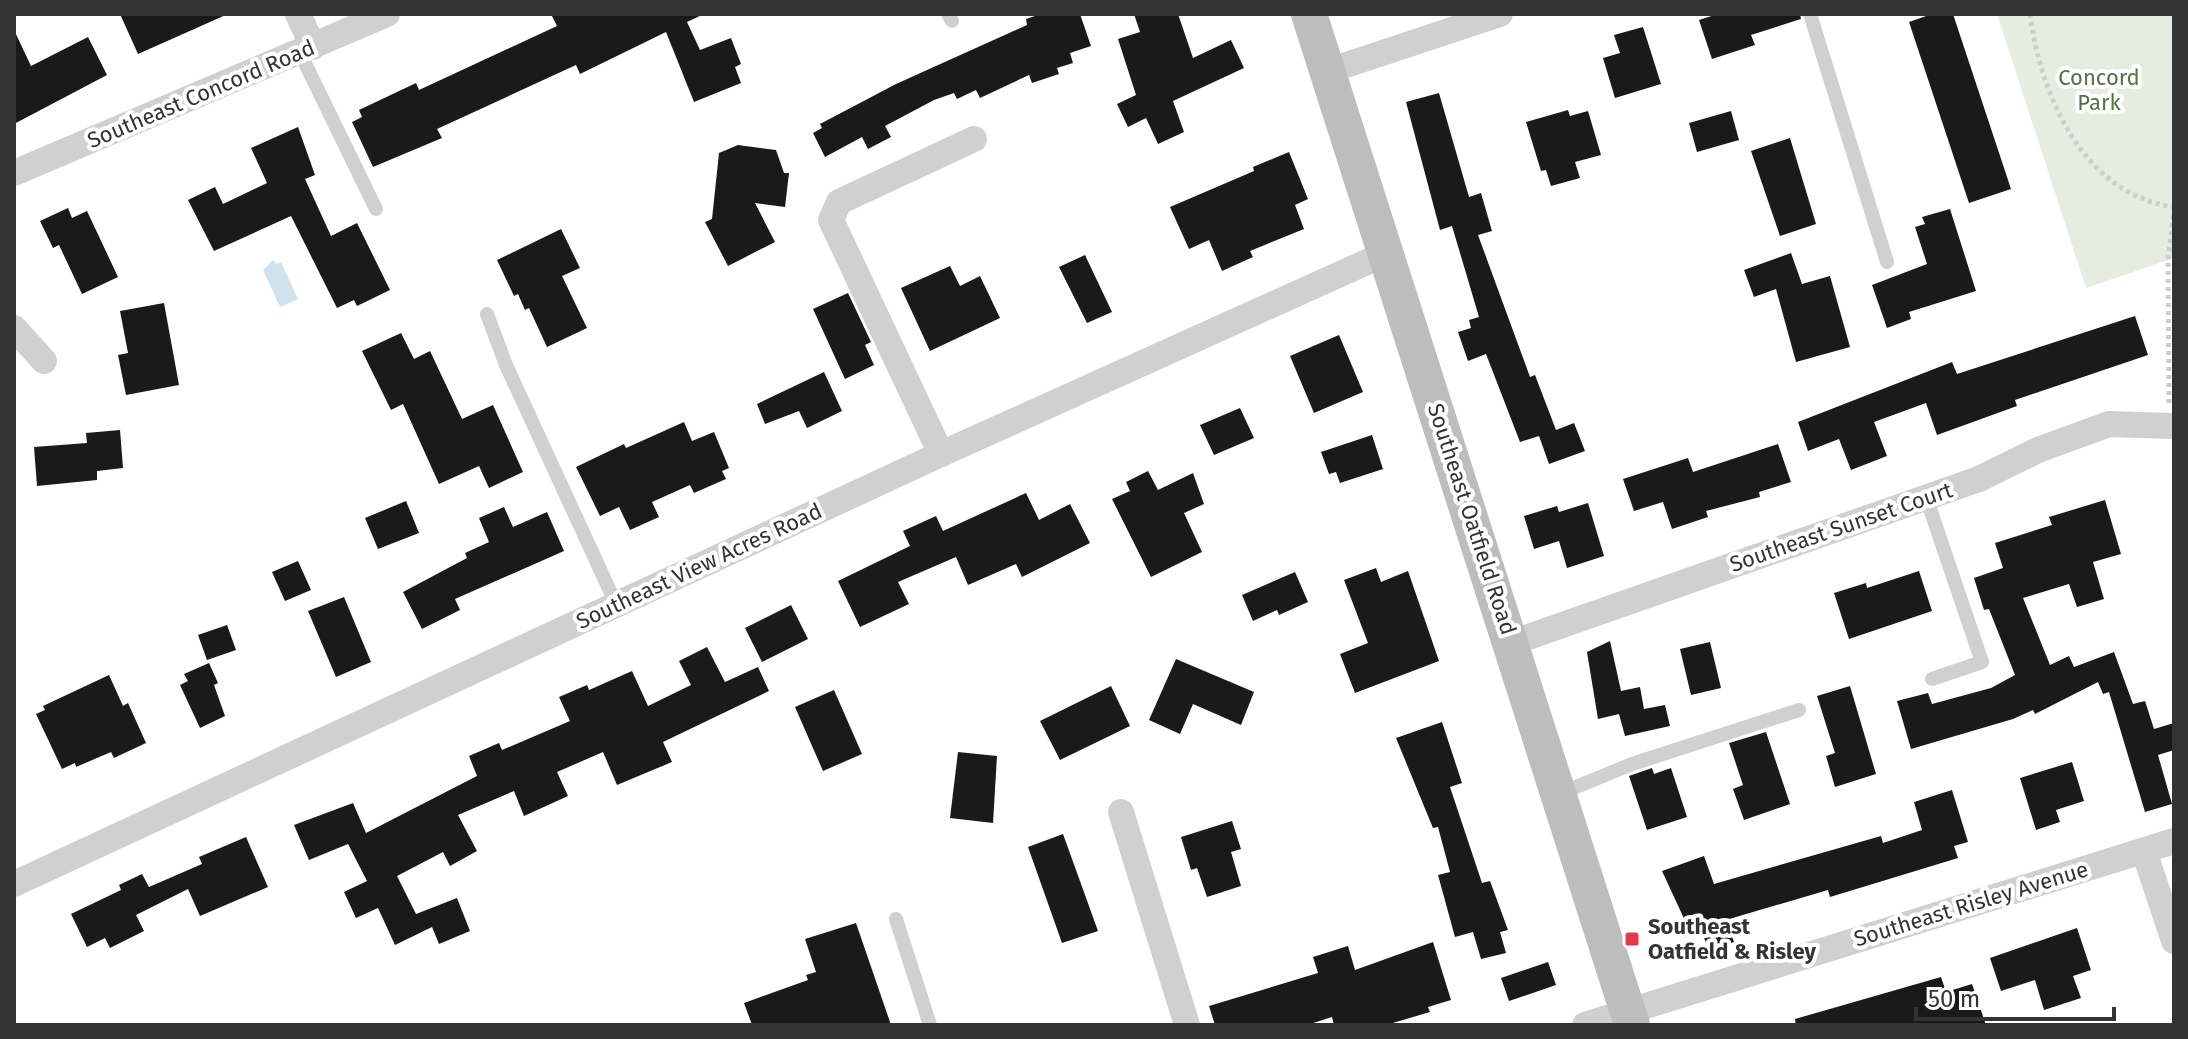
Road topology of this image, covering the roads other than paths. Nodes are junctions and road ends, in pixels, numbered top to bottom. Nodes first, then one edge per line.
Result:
1 (298, 14) edge
2 (387, 14) edge
3 (1309, 14) edge
4 (1500, 14) edge
5 (1810, 14) edge
6 (306, 50) junction
7 (1328, 71) junction
8 (974, 139) dead end
9 (14, 173) edge
10 (376, 209) dead end
11 (1387, 253) junction
12 (1887, 262) dead end
13 (487, 314) dead end
14 (14, 328) edge
15 (44, 361) dead end
16 (2172, 426) road end
17 (941, 454) junction
18 (1926, 497) junction
19 (616, 604) junction
20 (1511, 643) junction
21 (1932, 679) dead end
22 (1799, 710) dead end
23 (1559, 794) junction
24 (1121, 812) dead end
25 (2174, 841) edge
26 (2144, 851) junction
27 (14, 884) edge
28 (896, 919) dead end
29 (2174, 941) edge
30 (1630, 1018) edge
31 (930, 1025) edge
32 (1187, 1025) edge
33 (1585, 1025) edge

1 - 6 street
2 - 6 street, Southeast Concord Road
3 - 7 main road, Southeast Oatfield Road
4 - 7 street
5 - 12 lane
6 - 9 street, Southeast Concord Road
6 - 10 lane
7 - 11 main road, Southeast Oatfield Road
8 - 17 street
11 - 17 street, Southeast View Acres Road
11 - 20 main road, Southeast Oatfield Road
13 - 19 lane
14 - 15 street
16 - 18 street, Southeast Sunset Court
17 - 19 street, Southeast View Acres Road
18 - 20 street, Southeast Sunset Court
18 - 21 lane
19 - 27 street, Southeast View Acres Road
20 - 23 main road, Southeast Oatfield Road
22 - 23 lane
23 - 30 main road, Southeast Oatfield Road
24 - 32 street
25 - 26 street, Southeast Risley Avenue
26 - 29 street
26 - 30 street, Southeast Risley Avenue
28 - 31 lane
30 - 33 street, Southeast Risley Avenue

